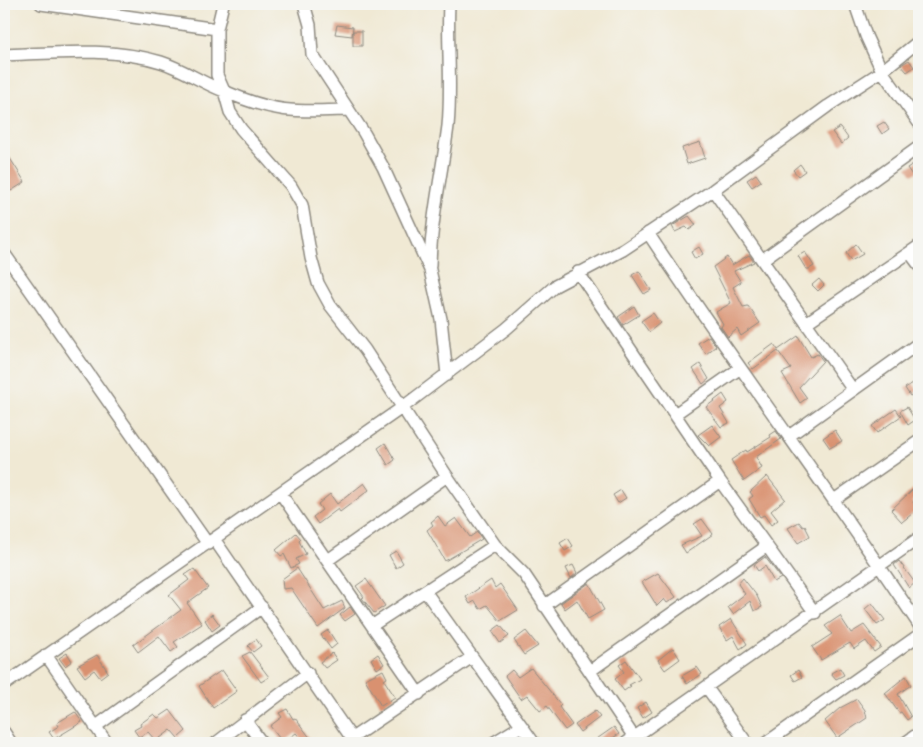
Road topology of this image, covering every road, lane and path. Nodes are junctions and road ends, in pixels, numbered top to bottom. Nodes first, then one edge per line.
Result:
1 (41, 4) edge
2 (223, 4) edge
3 (304, 4) edge
4 (449, 4) edge
5 (855, 4) edge
6 (217, 29) junction
7 (919, 41) edge
8 (4, 54) edge
9 (882, 71) junction
10 (224, 91) junction
11 (348, 110) junction
12 (919, 123) edge
13 (919, 147) edge
14 (713, 190) junction
15 (648, 233) junction
16 (915, 249) edge
17 (4, 253) edge
18 (762, 260) junction
19 (919, 266) edge
20 (430, 270) junction
21 (578, 272) junction
22 (806, 323) junction
23 (919, 343) edge
24 (739, 369) junction
25 (447, 375) junction
26 (853, 390) junction
27 (404, 407) junction
28 (675, 414) junction
29 (789, 436) junction
30 (919, 441) edge
31 (447, 476) junction
32 (720, 481) junction
33 (281, 494) junction
34 (834, 500) junction
35 (919, 538) edge
36 (211, 541) junction
37 (495, 545) junction
38 (767, 546) junction
39 (328, 560) junction
40 (880, 566) junction
41 (425, 591) junction
42 (544, 606) junction
43 (262, 607) junction
44 (815, 613) junction
45 (919, 624) edge
46 (373, 625) junction
47 (919, 635) edge
48 (46, 654) junction
49 (472, 658) junction
50 (590, 671) junction
51 (308, 673) junction
52 (4, 685) edge
53 (707, 688) junction
54 (419, 694) junction
55 (245, 720) junction
56 (521, 726) junction
57 (95, 727) junction
58 (4, 732) edge
59 (919, 733) edge
60 (353, 741) edge
61 (633, 741) edge
62 (11, 743) edge
63 (107, 743) edge
64 (216, 743) edge
65 (262, 743) edge
66 (493, 743) edge
67 (534, 743) edge
68 (747, 743) edge
69 (766, 743) edge
70 (904, 743) edge

1 - 6 street
2 - 6 street
3 - 11 street
4 - 20 street
5 - 9 street
6 - 10 street
7 - 9 street
8 - 10 street
9 - 12 street
9 - 14 street
10 - 11 street
10 - 27 street
11 - 20 street
13 - 18 street
14 - 15 street
14 - 18 street
15 - 21 street
15 - 24 street
16 - 19 street
16 - 22 street
17 - 36 street
18 - 22 street
20 - 25 street
21 - 25 street
21 - 28 street
22 - 26 street
23 - 26 street
24 - 28 street
24 - 29 street
25 - 27 street
26 - 29 street
27 - 31 street
27 - 33 street
28 - 32 street
29 - 34 street
30 - 34 street
31 - 37 street
31 - 39 street
32 - 38 street
32 - 42 street
33 - 36 street
33 - 39 street
34 - 40 street
35 - 40 street
36 - 43 street
36 - 48 street
37 - 41 street
37 - 42 street
38 - 44 street
38 - 50 street
39 - 46 street
40 - 44 street
40 - 45 street
41 - 46 street
41 - 49 street
42 - 50 street
43 - 51 street
43 - 57 street
44 - 53 street
46 - 54 street
47 - 69 street
48 - 52 street
48 - 57 street
49 - 54 street
49 - 56 street
50 - 61 street
51 - 55 street
51 - 60 street
53 - 61 street
53 - 68 street
54 - 60 street
55 - 64 street
55 - 65 street
56 - 66 street
56 - 67 street
57 - 63 street
58 - 62 street
59 - 70 street

